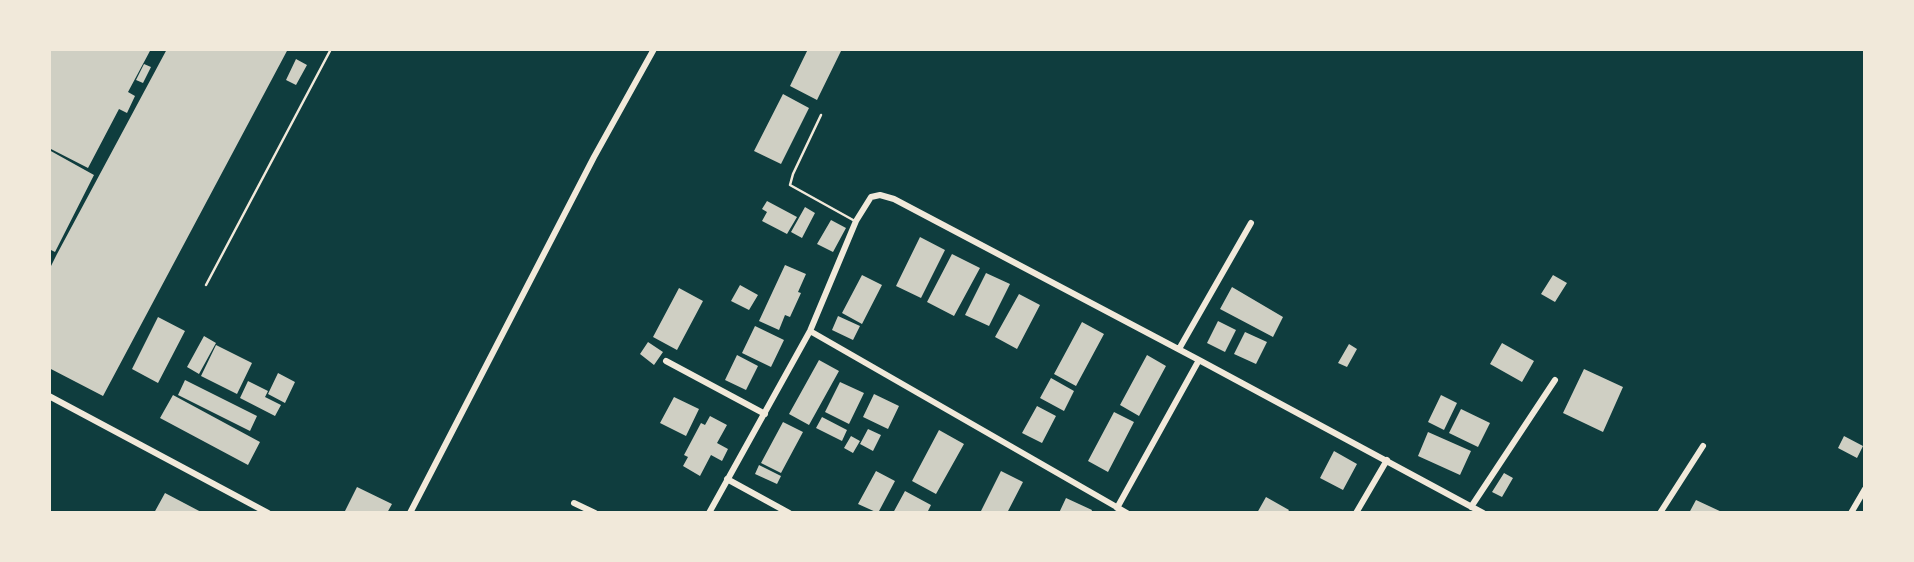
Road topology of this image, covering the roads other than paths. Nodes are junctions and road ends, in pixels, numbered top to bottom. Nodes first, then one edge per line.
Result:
1 (331, 49) edge
2 (654, 49) edge
3 (821, 115) dead end
4 (856, 221) junction
5 (1251, 223) dead end
6 (206, 285) dead end
7 (810, 331) junction
8 (1179, 349) junction
9 (1199, 360) junction
10 (666, 361) dead end
11 (1555, 380) dead end
12 (49, 396) edge
13 (765, 414) junction
14 (1703, 446) dead end
15 (1387, 460) junction
16 (727, 479) junction
17 (1865, 489) edge
18 (574, 503) dead end
19 (1471, 507) junction
20 (1117, 508) junction
21 (268, 513) edge
22 (410, 513) edge
23 (595, 513) edge
24 (709, 513) edge
25 (789, 513) edge
26 (1127, 513) edge
27 (1356, 513) edge
28 (1483, 513) edge
29 (1660, 513) edge
30 (1851, 513) edge

1 - 6 lane
2 - 22 street
3 - 4 lane
4 - 7 street
4 - 8 street
5 - 8 street
7 - 13 street
7 - 20 street
8 - 9 street
9 - 15 street
9 - 20 street
10 - 13 street
11 - 19 street
12 - 21 street
13 - 16 street
14 - 29 street
15 - 19 street
15 - 27 street
16 - 24 street
16 - 25 street
17 - 30 street
18 - 23 street
19 - 28 street
20 - 26 street

